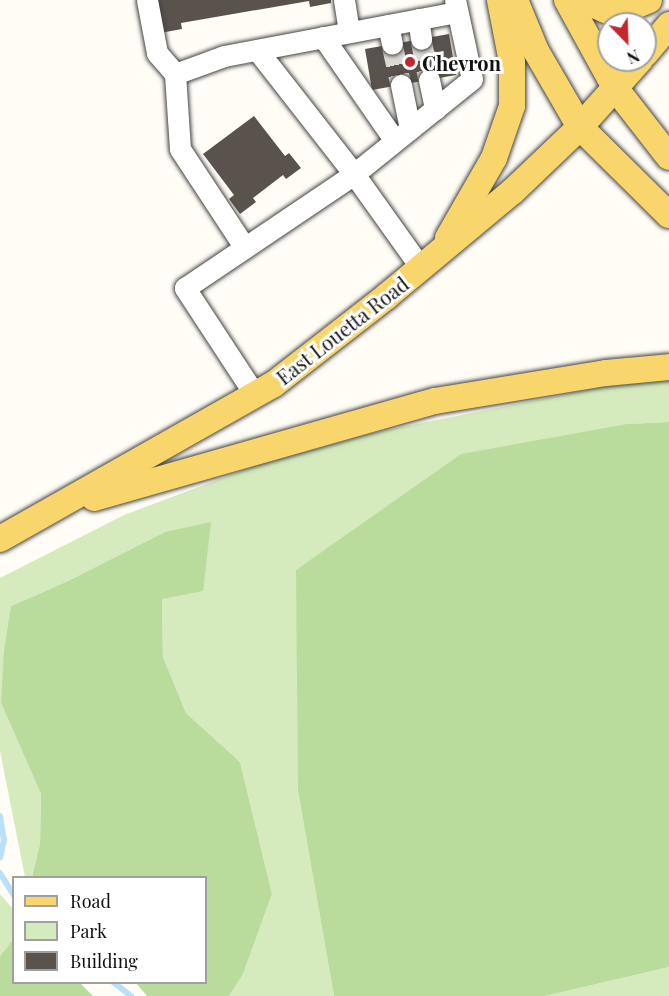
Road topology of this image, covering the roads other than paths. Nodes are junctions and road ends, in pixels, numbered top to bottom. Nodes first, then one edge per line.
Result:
1 (147, 0) edge
2 (344, 0) edge
3 (500, 0) edge
4 (515, 0) edge
5 (567, 0) edge
6 (583, 0) edge
7 (649, 0) edge
8 (456, 6) edge
9 (669, 25) edge
10 (349, 32) junction
11 (323, 37) junction
12 (657, 40) edge
13 (257, 50) junction
14 (630, 72) edge
15 (175, 74) junction
16 (429, 80) tunnel mouth
17 (401, 85) tunnel mouth
18 (616, 89) junction
19 (435, 109) junction
20 (580, 127) junction
21 (403, 135) junction
22 (669, 157) edge
23 (354, 174) junction
24 (669, 215) edge
25 (245, 248) junction
26 (430, 260) junction
27 (669, 367) edge
28 (255, 395) junction
29 (56, 509) junction
30 (2, 538) edge

1 - 15 lane
2 - 10 lane
3 - 26 main road
4 - 20 main road
5 - 18 main road
6 - 7 main road
8 - 10 lane
8 - 19 lane
9 - 12 main road
10 - 11 lane
11 - 13 lane
11 - 21 lane
13 - 15 lane
13 - 23 lane
14 - 18 main road, East Louetta Road
15 - 25 lane
16 - 19 lane
17 - 21 lane
18 - 20 main road, East Louetta Road
18 - 22 main road
19 - 21 lane
20 - 24 main road
20 - 26 main road, East Louetta Road
21 - 23 lane
23 - 25 lane
23 - 26 lane
25 - 28 lane
26 - 28 main road, East Louetta Road
27 - 29 main road
28 - 29 main road, East Louetta Road
29 - 30 main road, East Louetta Road

